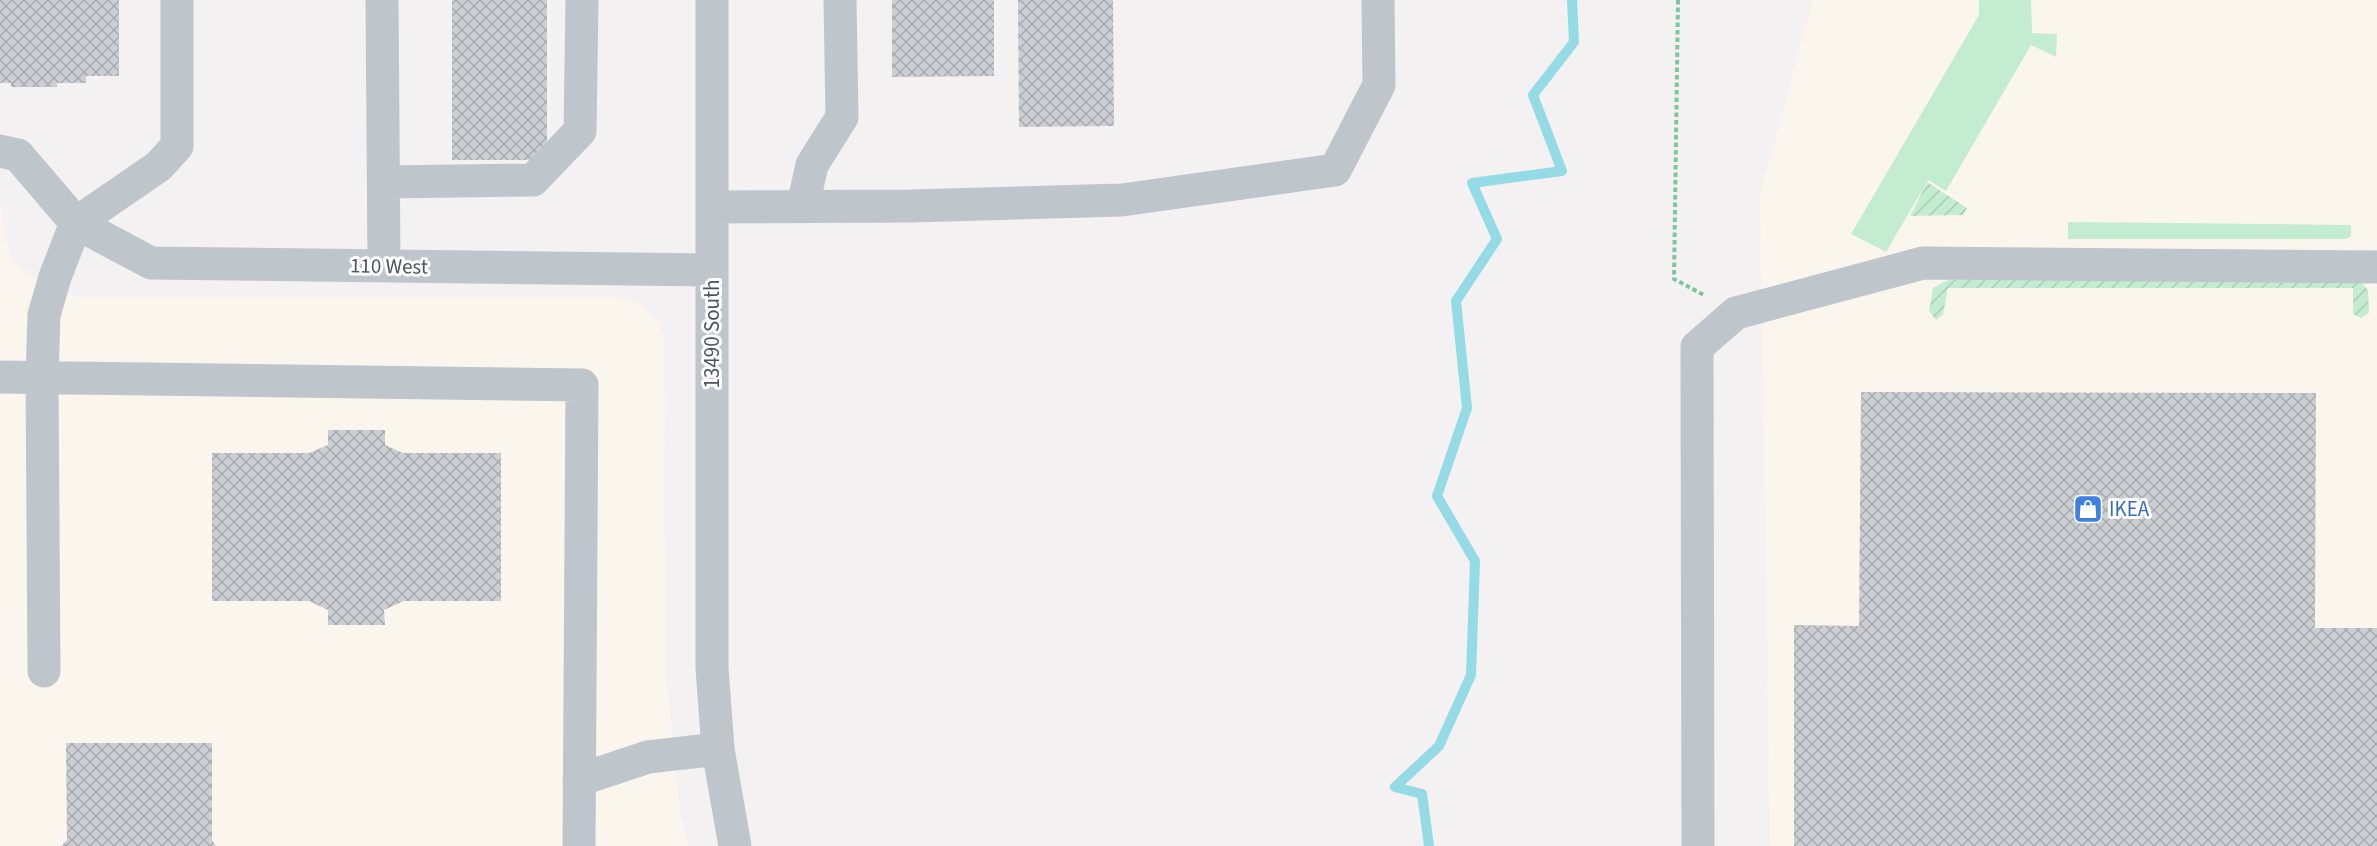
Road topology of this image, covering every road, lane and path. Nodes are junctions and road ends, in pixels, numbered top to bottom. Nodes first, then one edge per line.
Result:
1 (177, 0) edge
2 (382, 0) edge
3 (582, 0) edge
4 (712, 0) edge
5 (840, 0) edge
6 (1378, 0) edge
7 (1678, 0) edge
8 (0, 152) edge
9 (384, 182) junction
10 (803, 205) junction
11 (712, 207) junction
12 (76, 223) junction
13 (384, 266) junction
14 (2377, 267) edge
15 (712, 270) junction
16 (1736, 313) junction
17 (0, 377) edge
18 (42, 377) junction
19 (44, 671) dead end
20 (718, 749) junction
21 (579, 780) junction
22 (579, 846) edge
23 (735, 846) edge
24 (1698, 846) edge

1 - 12 street
2 - 9 street
3 - 9 street
4 - 11 street, 13490 South
5 - 10 street
6 - 10 street
7 - 16 path
8 - 12 street
9 - 13 street
10 - 11 street
11 - 15 street, 13490 South
12 - 13 street, 110 West
12 - 18 street
13 - 15 street, 110 West
14 - 16 street
15 - 20 street, 13490 South
16 - 24 street
17 - 18 street
18 - 19 street
18 - 21 street
20 - 21 street
20 - 23 street, 13490 South
21 - 22 street

